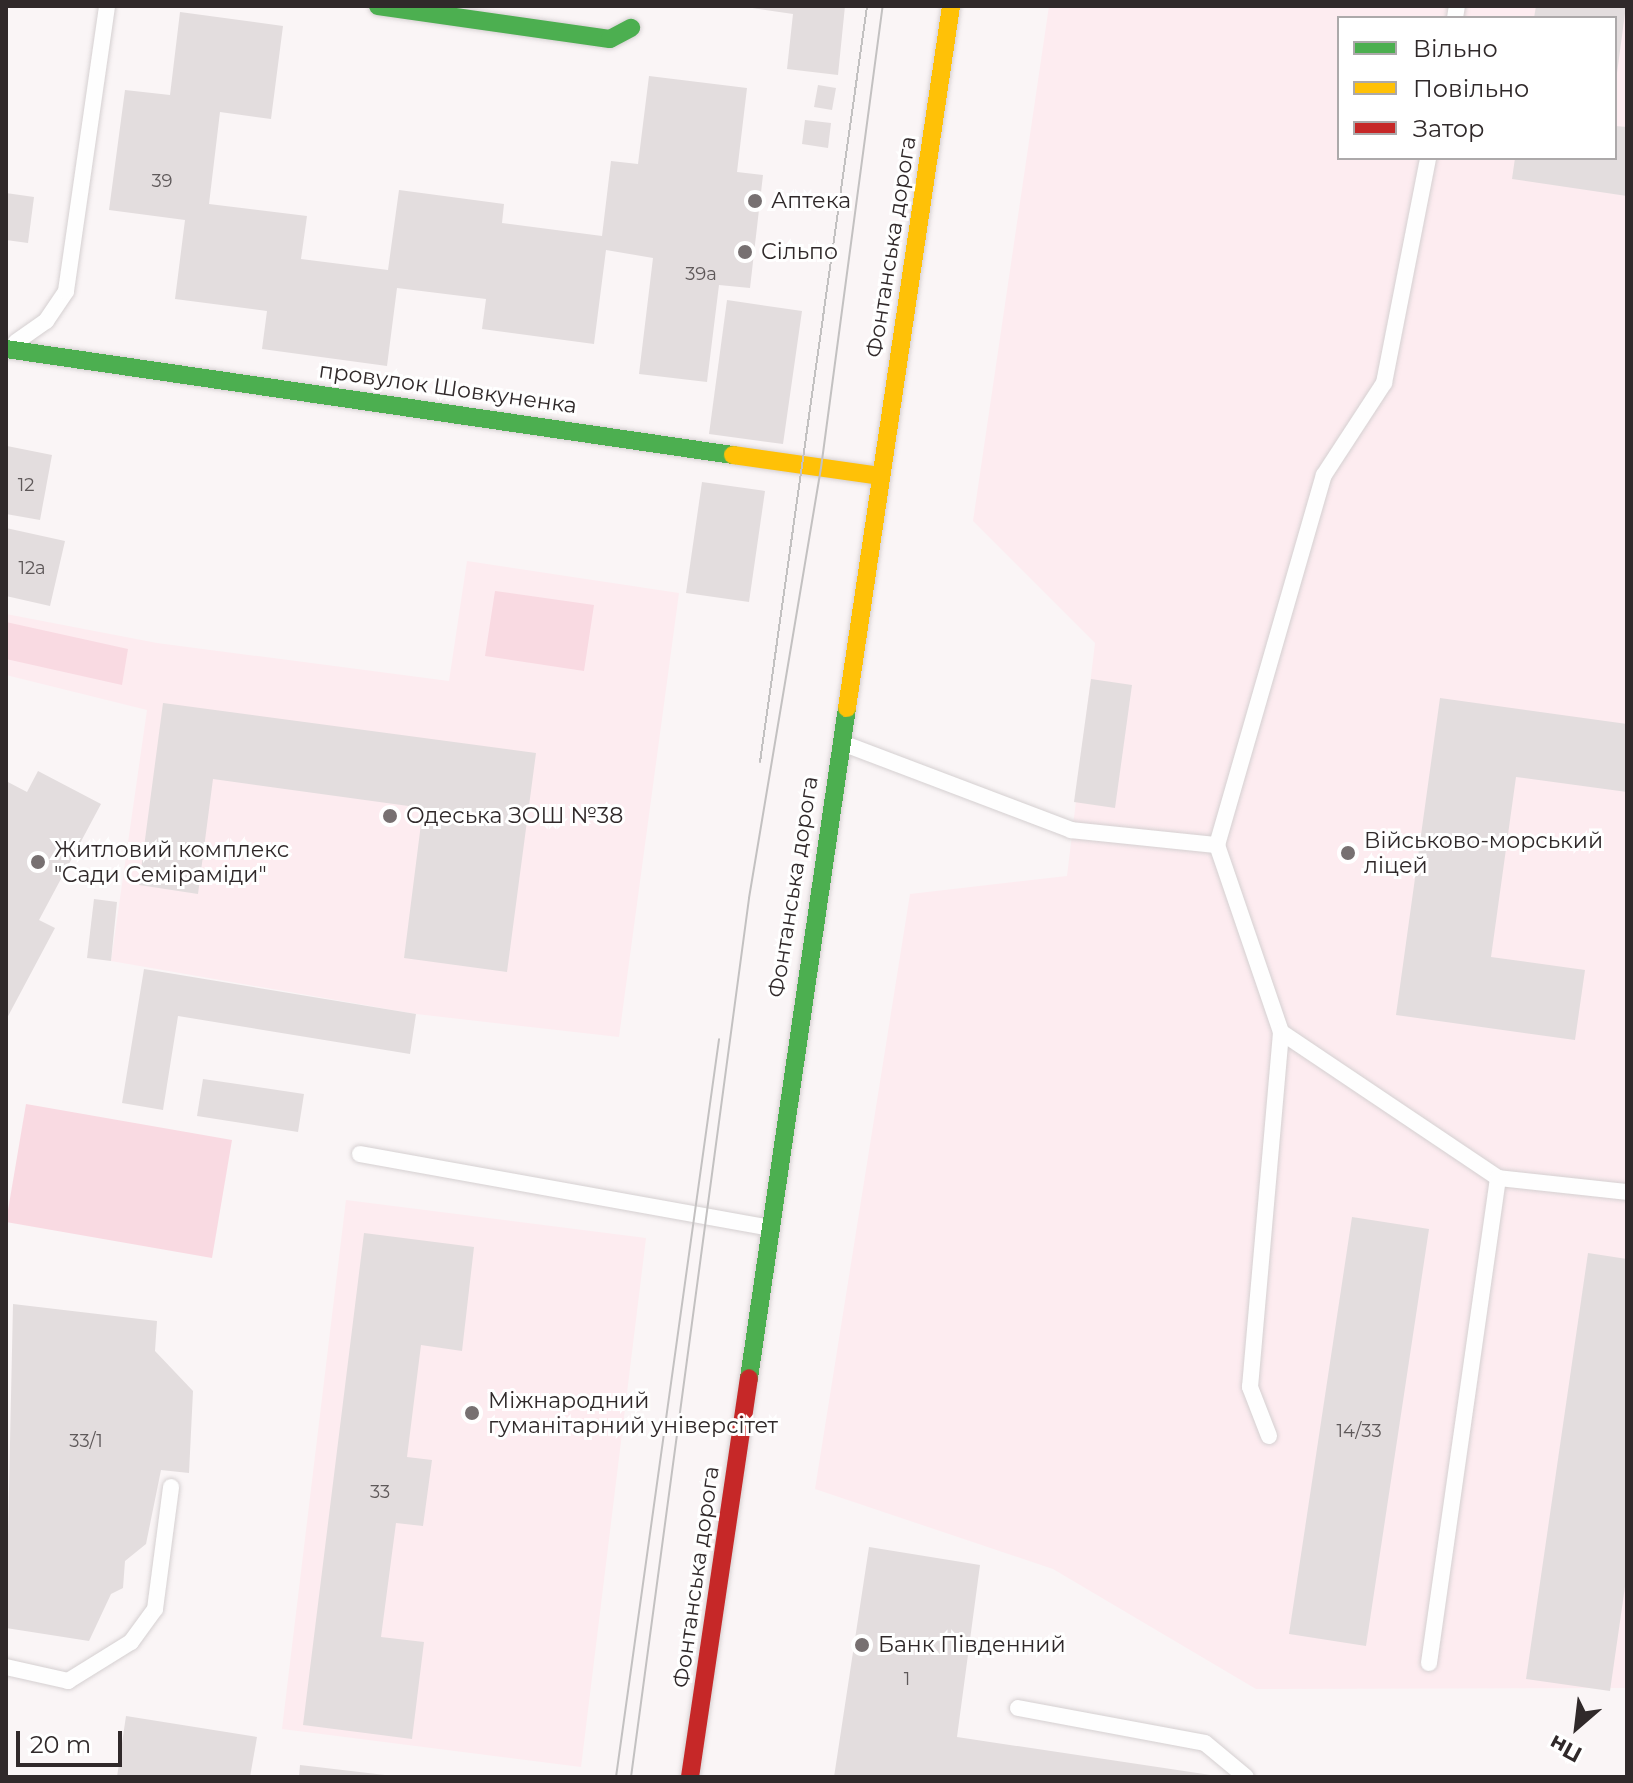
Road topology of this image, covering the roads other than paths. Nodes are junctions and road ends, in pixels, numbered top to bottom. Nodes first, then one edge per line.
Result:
1 (107, 6) edge
2 (378, 6) edge
3 (951, 6) edge
4 (631, 28) dead end
5 (1428, 160) edge
6 (7, 348) edge
7 (880, 476) junction
8 (840, 742) junction
9 (1217, 845) junction
10 (1281, 1032) junction
11 (360, 1154) dead end
12 (1498, 1178) junction
13 (1627, 1192) edge
14 (767, 1227) junction
15 (1269, 1436) dead end
16 (171, 1487) dead end
17 (1429, 1663) dead end
18 (6, 1667) edge
19 (1018, 1708) dead end
20 (690, 1777) edge
21 (1246, 1777) edge

1 - 6 lane
2 - 4 main road
3 - 7 main road, Фонтанська дорога
5 - 9 lane
6 - 7 main road, провулок Шовкуненка
7 - 8 main road, Фонтанська дорога
8 - 9 lane
8 - 14 main road, Фонтанська дорога
9 - 10 lane
10 - 12 lane
10 - 15 lane
11 - 14 lane
12 - 13 lane
12 - 17 lane
14 - 20 main road, Фонтанська дорога
16 - 18 lane
19 - 21 lane

